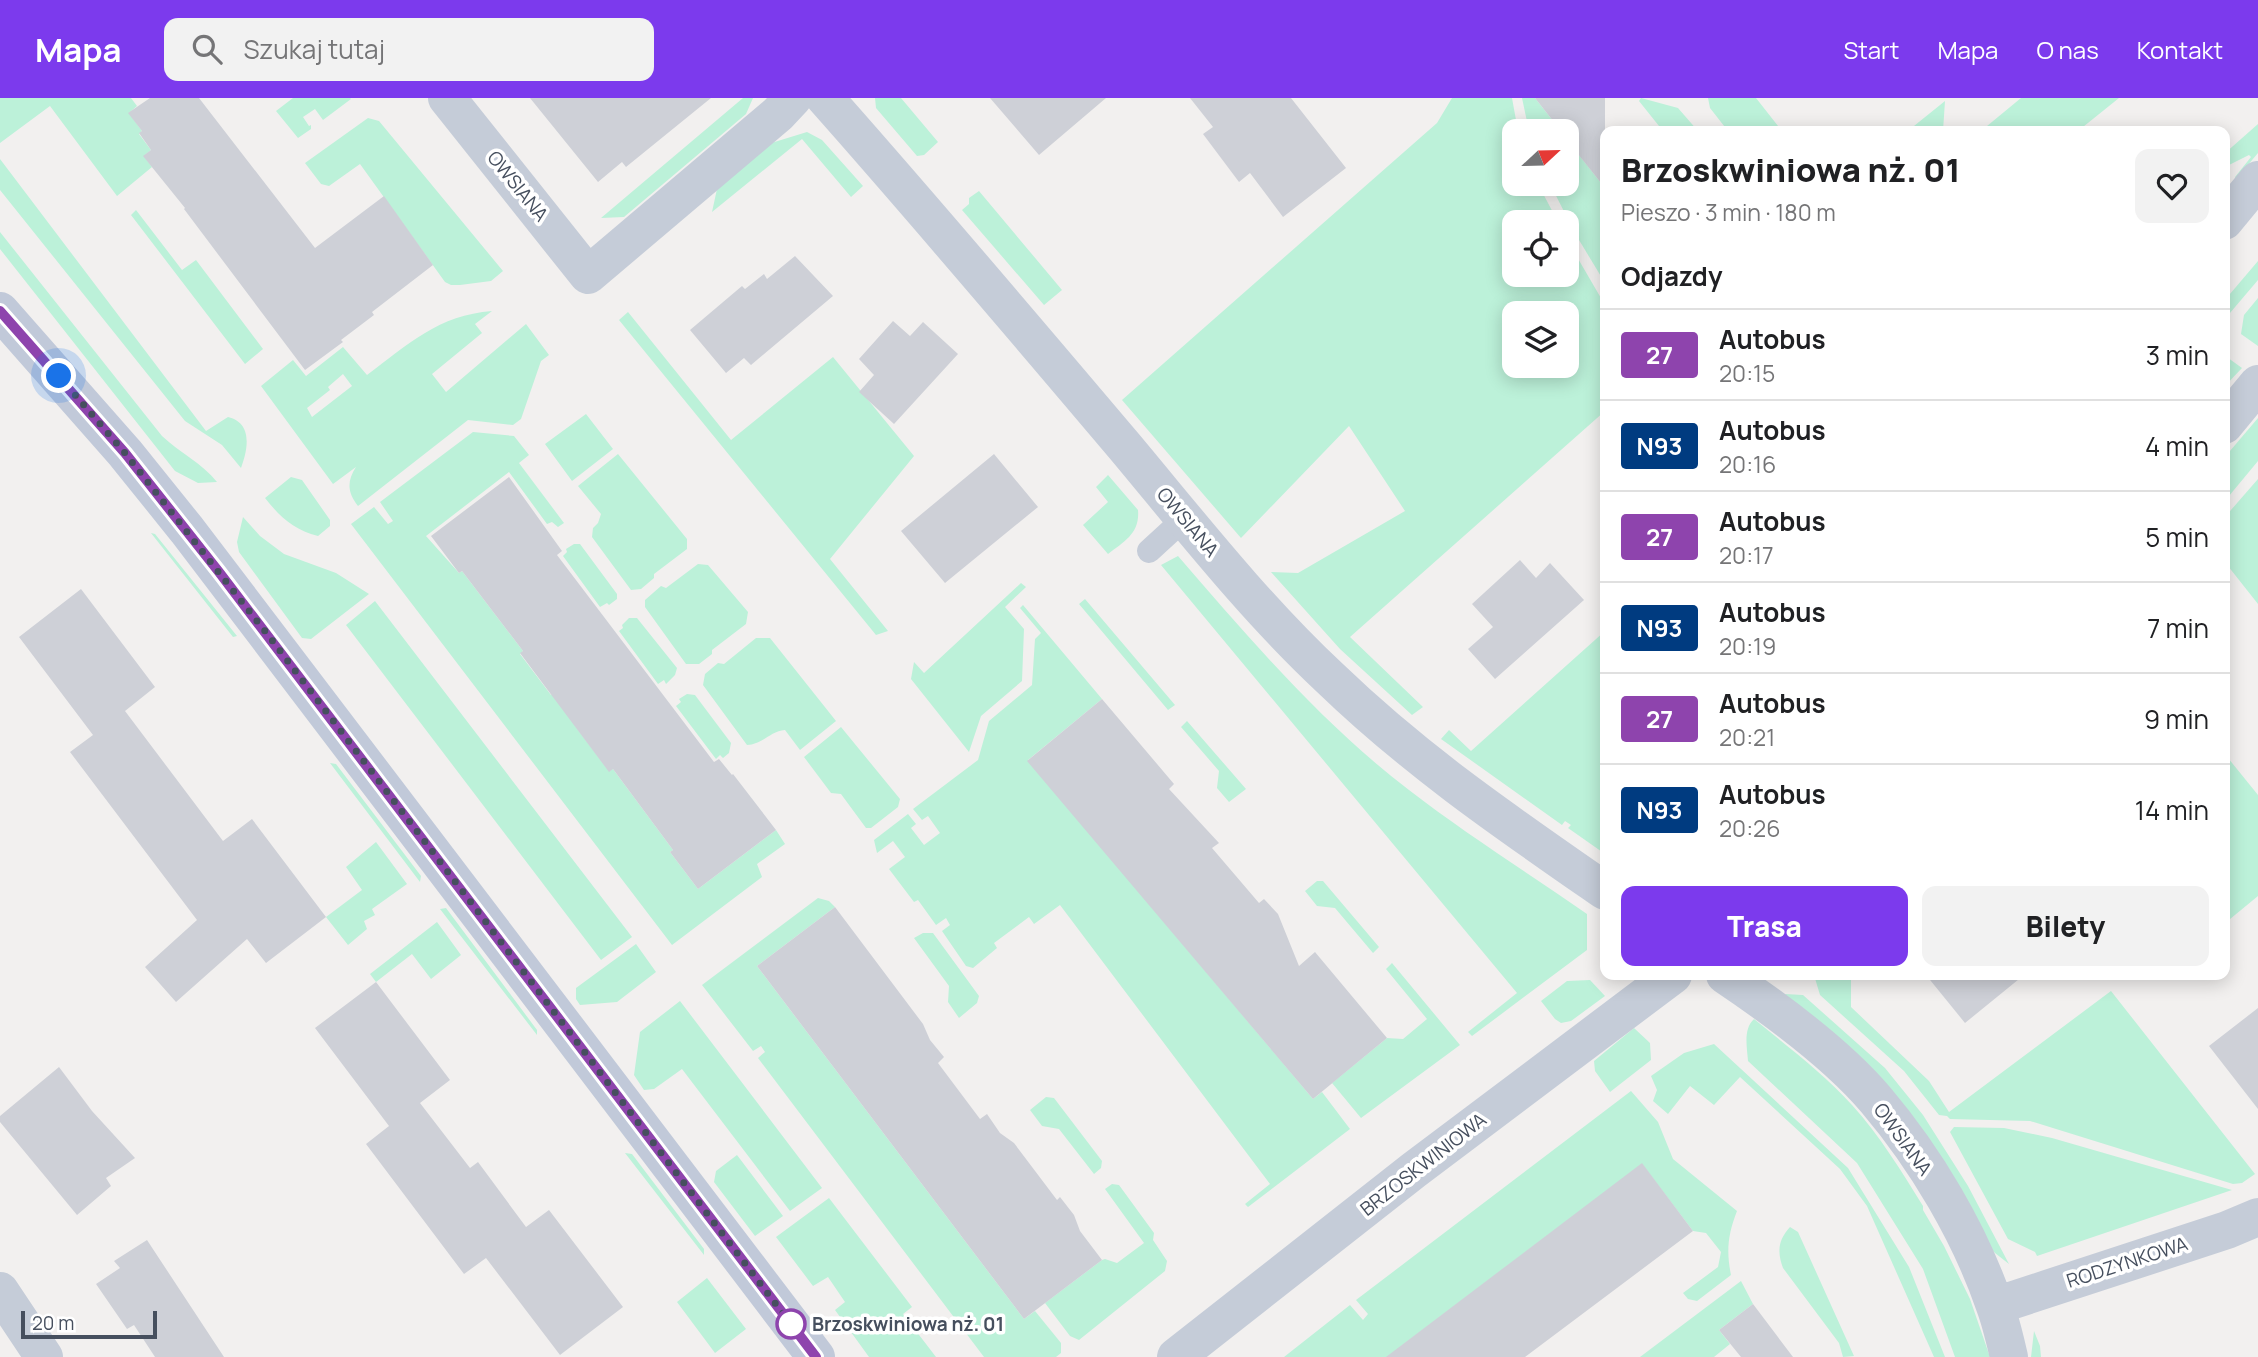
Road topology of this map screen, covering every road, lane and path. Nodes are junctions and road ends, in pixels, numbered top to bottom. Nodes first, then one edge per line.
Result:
1 (447, 98) edge
2 (793, 98) edge
3 (825, 98) edge
4 (2258, 180) edge
5 (2230, 214) edge
6 (0, 311) edge
7 (2258, 384) edge
8 (2230, 418) edge
9 (1185, 518) junction
10 (1149, 551) dead end
11 (1600, 888) edge
12 (1666, 980) edge
13 (1732, 980) edge
14 (2258, 1217) edge
15 (0, 1291) edge
16 (1995, 1306) junction
17 (44, 1357) edge
18 (816, 1357) edge
19 (1176, 1357) edge
20 (2009, 1357) edge

1 - 2 street, OWSIANA
3 - 9 street, OWSIANA
4 - 5 street
6 - 18 street
7 - 8 street
9 - 10 lane
9 - 11 street, OWSIANA
12 - 19 street, BRZOSKWINIOWA
13 - 16 street, OWSIANA
14 - 16 street, RODZYNKOWA
15 - 17 street
16 - 20 street, OWSIANA

